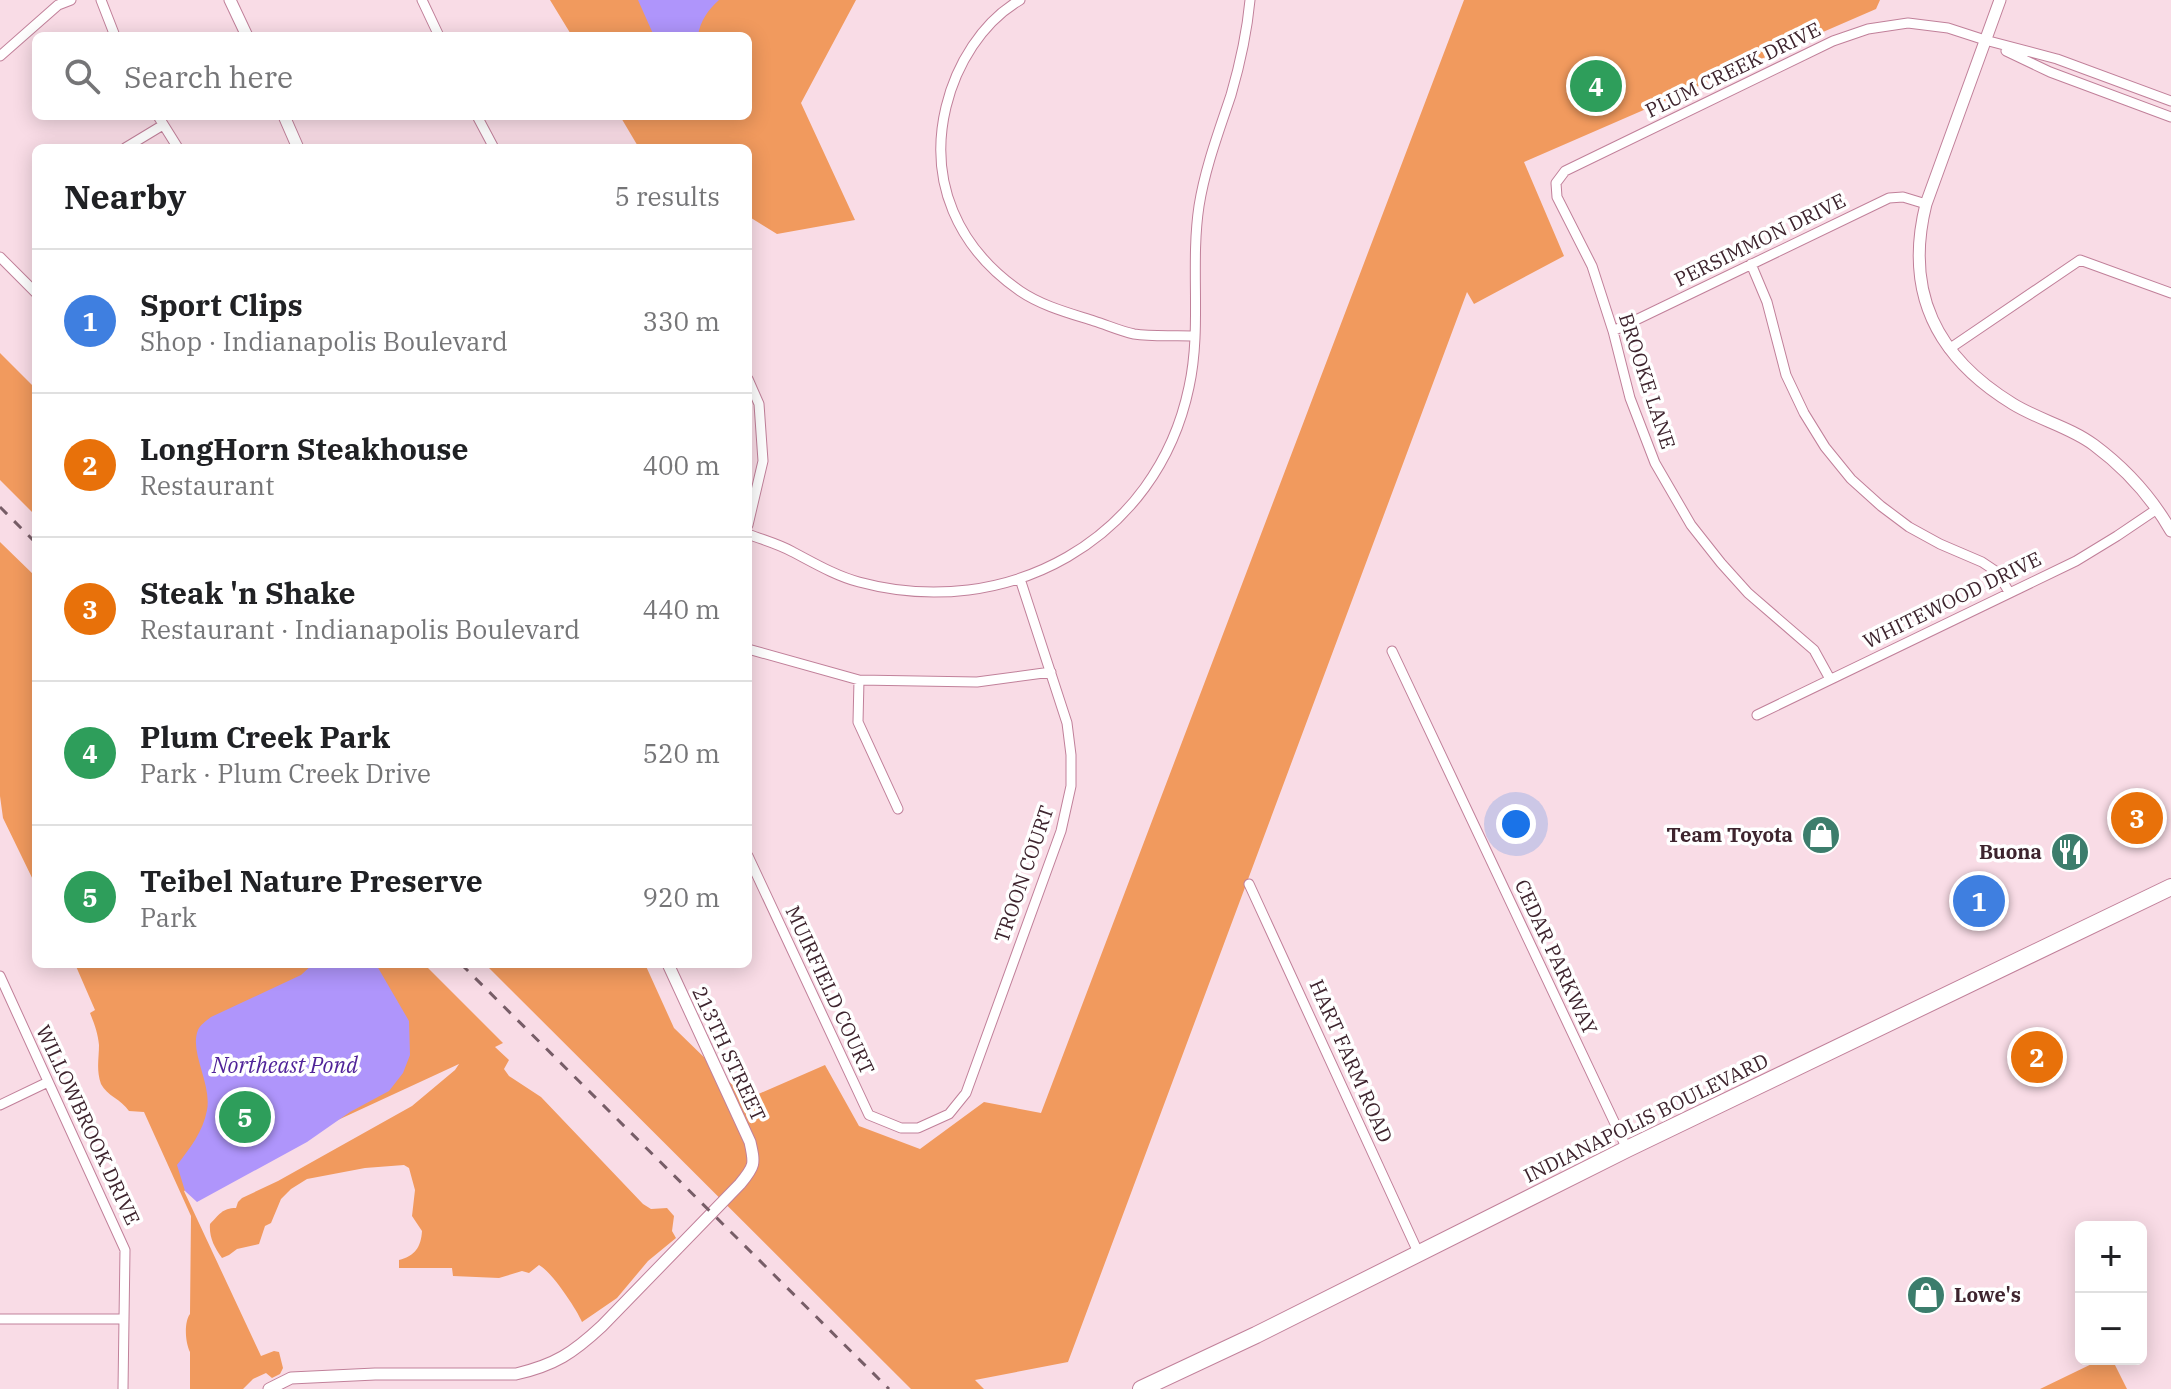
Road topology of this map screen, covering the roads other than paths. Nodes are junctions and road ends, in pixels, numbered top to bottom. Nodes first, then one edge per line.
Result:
1 (71, 0) edge
2 (101, 0) edge
3 (230, 0) edge
4 (422, 0) edge
5 (1020, 0) edge
6 (1250, 0) edge
7 (2000, 0) edge
8 (113, 32) edge
9 (245, 32) edge
10 (437, 32) edge
11 (1985, 40) junction
12 (0, 56) edge
13 (2171, 101) edge
14 (2171, 117) edge
15 (161, 120) edge
16 (286, 120) edge
17 (479, 120) edge
18 (130, 144) edge
19 (176, 144) edge
20 (296, 144) edge
21 (492, 144) edge
22 (1556, 183) joint
23 (1926, 204) junction
24 (0, 257) edge
25 (1751, 264) junction
26 (32, 289) edge
27 (2171, 293) edge
28 (1613, 331) junction
29 (1195, 336) junction
30 (1949, 349) junction
31 (752, 388) edge
32 (752, 508) edge
33 (2157, 509) junction
34 (2171, 531) edge
35 (752, 536) edge
36 (1020, 579) junction
37 (2009, 592) junction
38 (752, 650) edge
39 (1392, 651) dead end
40 (1051, 672) junction
41 (1830, 679) junction
42 (859, 680) junction
43 (1757, 715) dead end
44 (898, 809) dead end
45 (752, 865) edge
46 (1249, 884) dead end
47 (2171, 887) edge
48 (670, 968) edge
49 (0, 976) edge
50 (48, 1082) junction
51 (0, 1105) edge
52 (893, 1124) joint
53 (1627, 1149) junction
54 (1418, 1252) junction
55 (0, 1319) edge
56 (124, 1319) junction
57 (123, 1389) edge
58 (269, 1389) edge
59 (1141, 1389) edge

1 - 12 street
2 - 8 street
3 - 9 street
4 - 10 street
5 - 29 street
6 - 29 street
7 - 11 street
11 - 13 street, PLUM CREEK DRIVE
11 - 14 street, PLUM CREEK DRIVE
11 - 22 street, PLUM CREEK DRIVE
11 - 23 street
15 - 18 street
15 - 19 street
16 - 20 street
17 - 21 street
22 - 28 street, BROOKE LANE
23 - 25 street, PERSIMMON DRIVE
23 - 30 street
24 - 26 street
25 - 28 street, PERSIMMON DRIVE
25 - 37 street
27 - 30 street
28 - 41 street, BROOKE LANE
29 - 36 street
30 - 33 street
31 - 32 street
33 - 34 street
33 - 37 street, WHITEWOOD DRIVE
35 - 36 street
36 - 40 street, TROON COURT
37 - 41 street, WHITEWOOD DRIVE
38 - 42 street
39 - 53 street, CEDAR PARKWAY
40 - 42 street
40 - 52 street, TROON COURT
41 - 43 street, WHITEWOOD DRIVE
42 - 44 street
45 - 52 street, MUIRFIELD COURT
46 - 54 street, HART FARM ROAD
47 - 53 highway, INDIANAPOLIS BOULEVARD
48 - 58 street, 213TH STREET
49 - 50 street, WILLOWBROOK DRIVE
50 - 51 street
50 - 56 street, WILLOWBROOK DRIVE
53 - 54 highway, INDIANAPOLIS BOULEVARD
54 - 59 highway, INDIANAPOLIS BOULEVARD
55 - 56 street
56 - 57 street, WILLOWBROOK DRIVE

